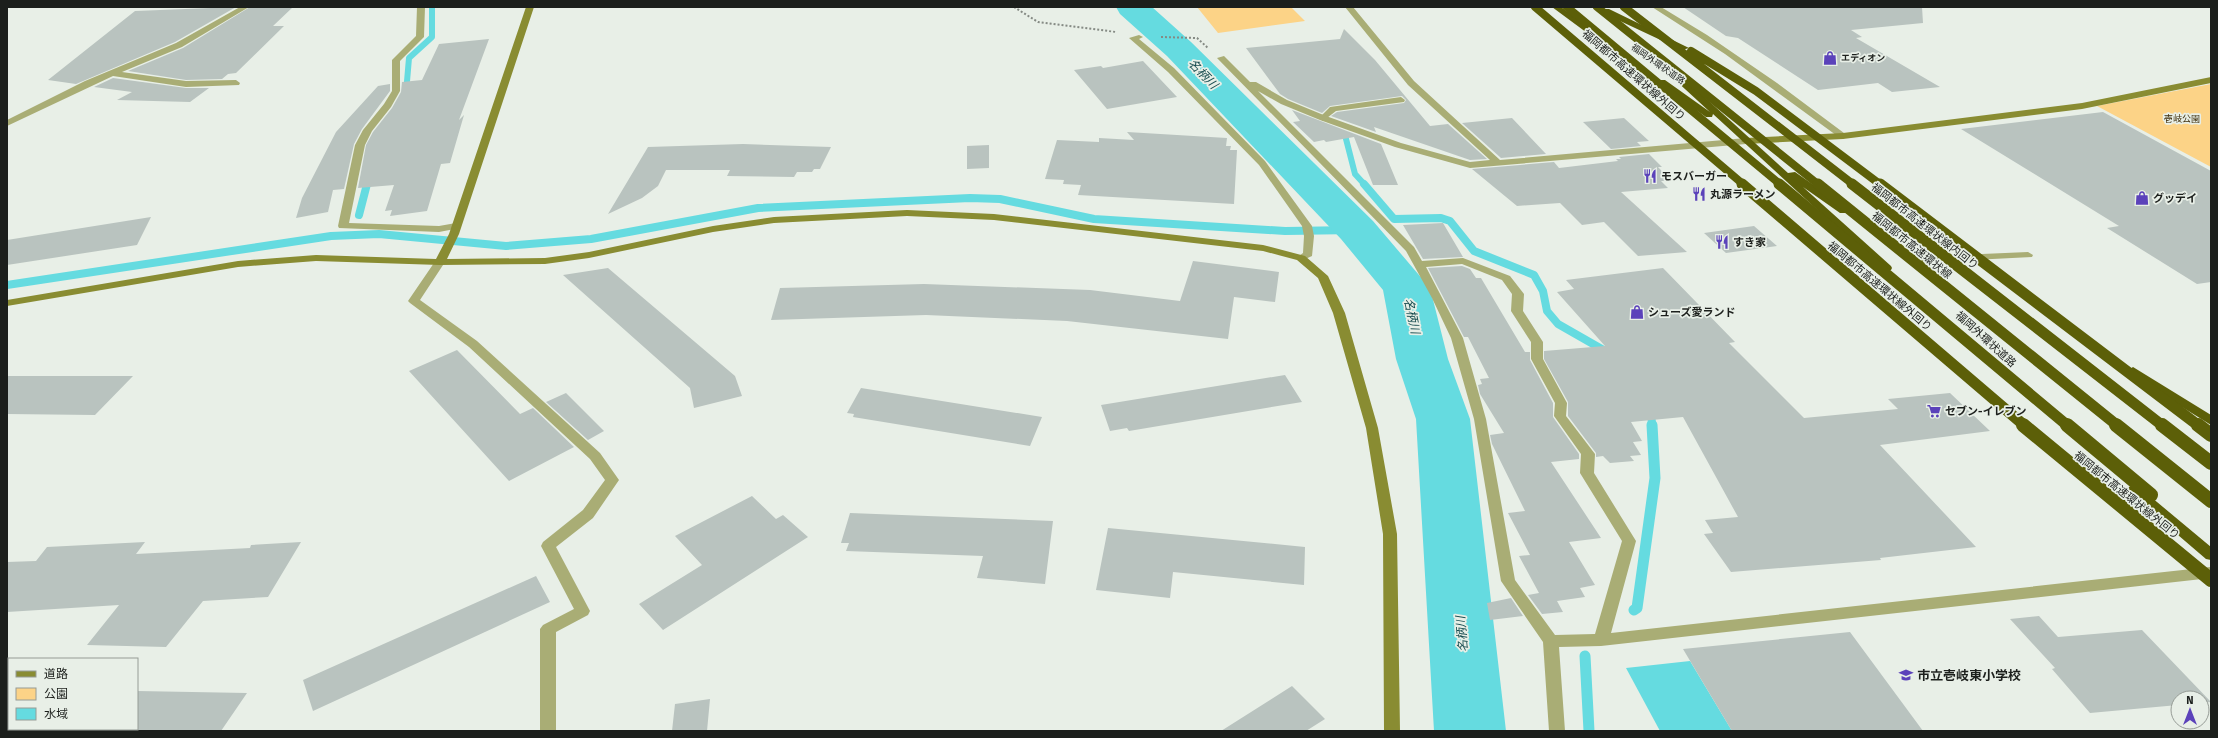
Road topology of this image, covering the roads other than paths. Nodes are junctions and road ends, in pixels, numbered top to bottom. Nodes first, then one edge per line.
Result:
1 (246, 7) edge
2 (422, 7) edge
3 (530, 7) edge
4 (1348, 7) edge
5 (1535, 7) edge
6 (1556, 7) edge
7 (1567, 7) edge
8 (1624, 7) edge
9 (1656, 7) edge
10 (1602, 8) edge
11 (1139, 37) road end
12 (1221, 58) dead end
13 (110, 73) junction
14 (1238, 75) junction
15 (2211, 80) edge
16 (236, 83) dead end
17 (1401, 100) dead end
18 (1323, 118) junction
19 (7, 123) edge
20 (1843, 136) junction
21 (1746, 141) junction
22 (1498, 164) junction
23 (455, 230) junction
24 (2028, 255) dead end
25 (1301, 258) junction
26 (1913, 260) junction
27 (440, 262) junction
28 (1419, 264) junction
29 (7, 303) edge
30 (2090, 344) junction
31 (2211, 421) edge
32 (2211, 435) edge
33 (2211, 463) edge
34 (2211, 494) edge
35 (2211, 501) edge
36 (2211, 546) edge
37 (2211, 555) edge
38 (2211, 573) edge
39 (2211, 580) edge
40 (1601, 640) junction
41 (1551, 641) junction
42 (548, 731) edge
43 (1392, 731) edge
44 (1557, 731) edge

1 - 13 street
2 - 23 street
3 - 23 street
4 - 22 street
5 - 39 highway, 福岡都市高速環状線外回り, bridge
6 - 21 highway, 福岡外環状道路
7 - 36 highway, bridge
8 - 33 highway, 福岡都市高速環状線内回り, bridge
9 - 20 street
10 - 21 highway, 福岡外環状道路
10 - 30 highway, bridge
10 - 35 highway, 福岡都市高速環状線, bridge
11 - 25 street
12 - 14 street
13 - 16 street
13 - 19 street
14 - 18 street
14 - 28 street
15 - 20 street
17 - 18 street
18 - 22 street
20 - 21 street
21 - 22 street
21 - 26 highway, 福岡外環状道路
21 - 37 highway, 福岡外環状道路
23 - 27 street
24 - 26 street
25 - 27 street
25 - 43 street
26 - 34 highway, 福岡外環状道路
27 - 29 street
27 - 42 street
28 - 40 street
28 - 41 street
30 - 31 highway, bridge
30 - 32 highway, bridge
38 - 40 street
40 - 41 street
41 - 44 street

